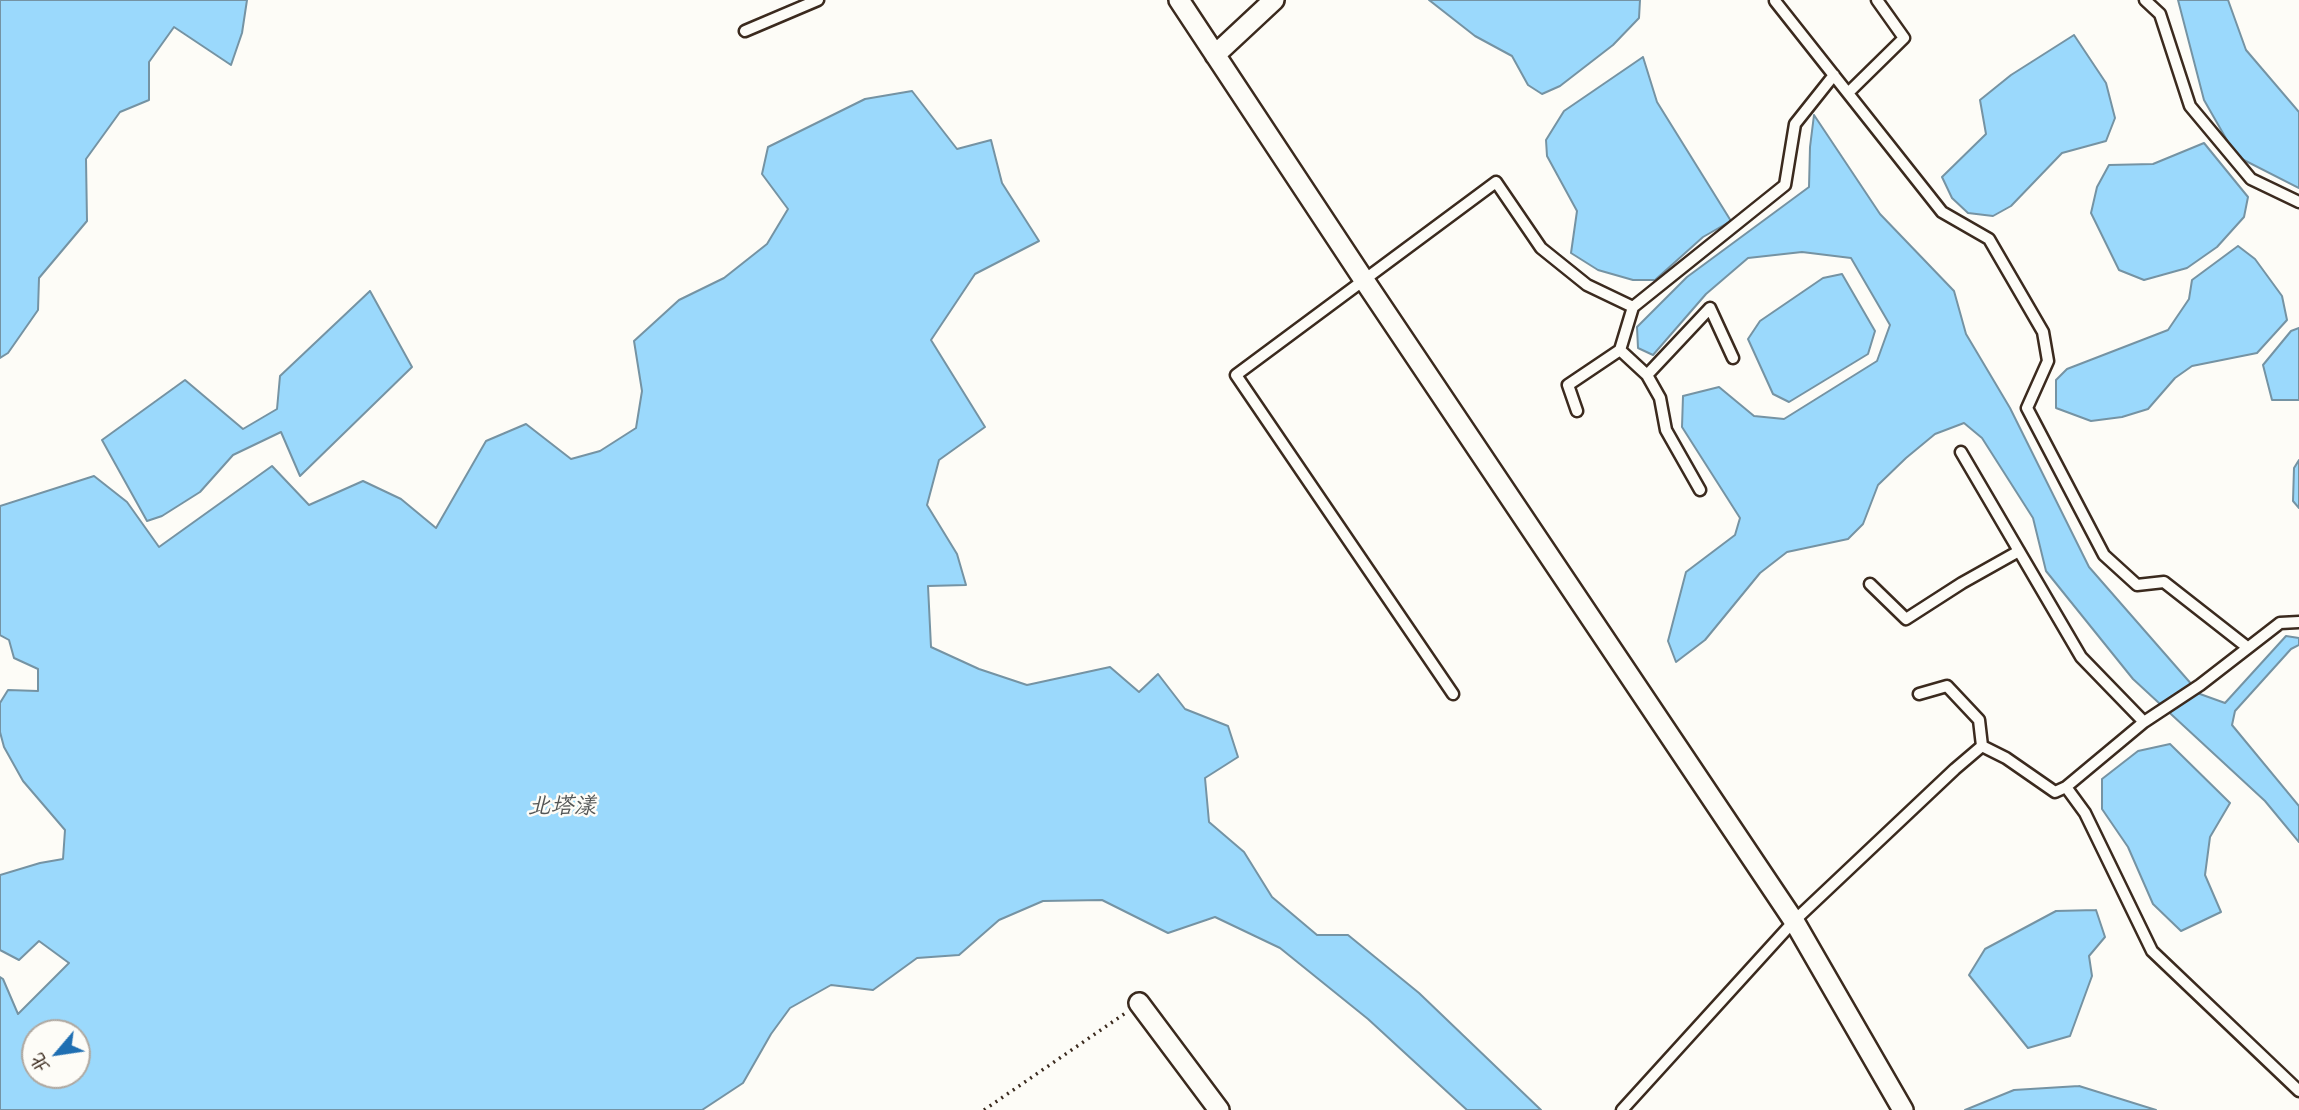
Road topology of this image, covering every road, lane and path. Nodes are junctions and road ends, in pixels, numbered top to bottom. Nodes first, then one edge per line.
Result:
1 (818, 0) edge
2 (1179, 0) edge
3 (1274, 0) edge
4 (1878, 0) edge
5 (2145, 0) edge
6 (1775, 1) edge
7 (745, 31) dead end
8 (1215, 55) junction
9 (1834, 75) junction
10 (1848, 93) junction
11 (2299, 202) edge
12 (1364, 280) junction
13 (1633, 307) junction
14 (1620, 350) junction
15 (1733, 358) dead end
16 (1647, 375) junction
17 (1577, 411) dead end
18 (1961, 452) dead end
19 (1700, 490) dead end
20 (2019, 551) junction
21 (1870, 584) dead end
22 (2299, 622) edge
23 (2247, 647) junction
24 (1453, 694) dead end
25 (1919, 694) dead end
26 (2144, 722) junction
27 (1982, 746) junction
28 (2066, 787) junction
29 (1794, 921) junction
30 (1139, 1003) joint
31 (2299, 1091) edge
32 (984, 1110) edge
33 (1219, 1110) edge
34 (1622, 1110) edge
35 (1903, 1110) edge

1 - 7 lane
2 - 8 street
3 - 8 street
4 - 10 lane
5 - 11 lane
6 - 9 lane
8 - 12 street
9 - 10 lane
9 - 13 lane
10 - 23 lane
12 - 13 lane
12 - 24 lane
12 - 29 street
13 - 14 lane
14 - 16 lane
14 - 17 lane
15 - 16 lane
16 - 19 lane
18 - 20 lane
20 - 21 lane
20 - 26 lane
22 - 23 lane
23 - 26 lane
25 - 27 lane
26 - 28 lane
27 - 28 lane
27 - 29 lane
28 - 31 lane
29 - 34 lane
29 - 35 street
30 - 32 path
30 - 33 street

